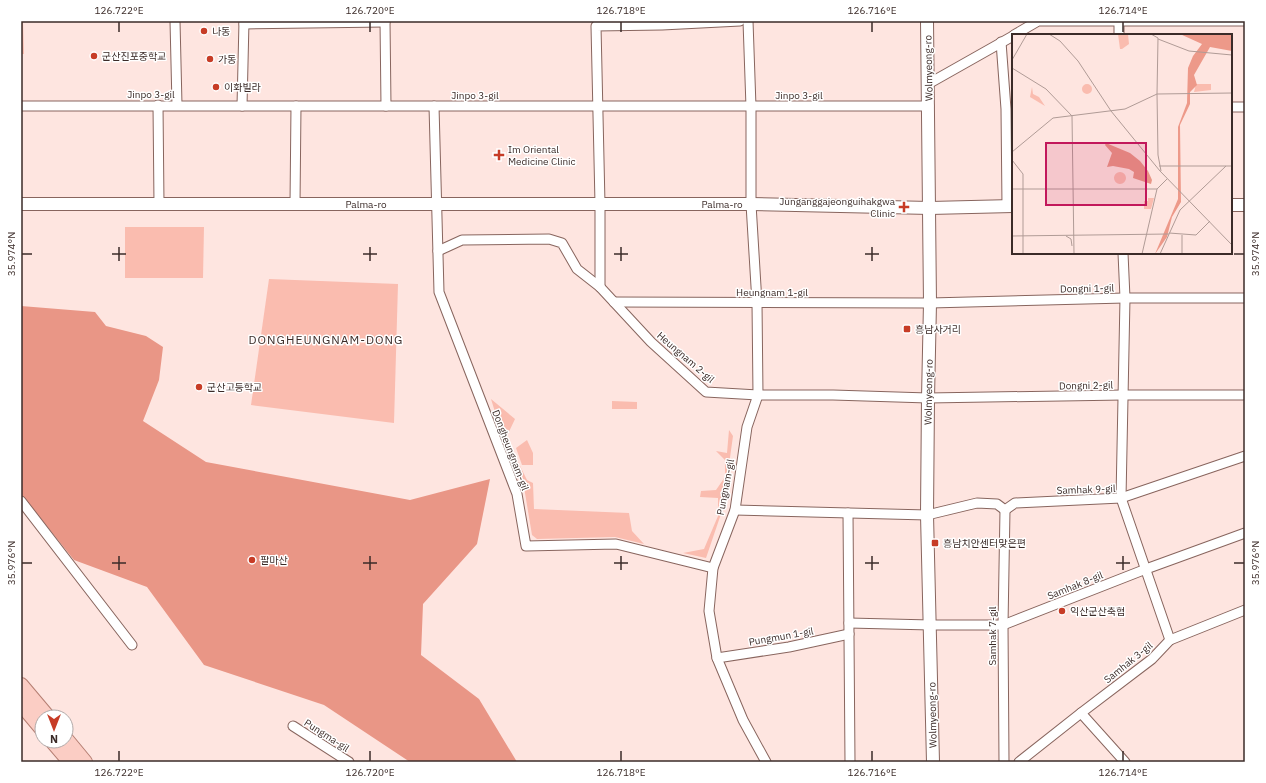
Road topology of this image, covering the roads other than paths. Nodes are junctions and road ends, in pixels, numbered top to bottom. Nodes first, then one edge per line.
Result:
1 (175, 21) edge
2 (385, 21) edge
3 (740, 21) edge
4 (748, 21) edge
5 (927, 21) edge
6 (1119, 21) edge
7 (1245, 21) edge
8 (244, 22) edge
9 (662, 23) edge
10 (1015, 34) edge
11 (1119, 34) edge
12 (1012, 36) edge
13 (1001, 42) junction
14 (928, 84) junction
15 (158, 105) junction
16 (177, 105) junction
17 (21, 106) edge
18 (242, 106) junction
19 (296, 106) junction
20 (386, 106) junction
21 (434, 106) junction
22 (599, 106) junction
23 (751, 106) junction
24 (929, 106) junction
25 (1232, 107) edge
26 (1245, 107) edge
27 (1009, 110) edge
28 (21, 204) edge
29 (159, 204) junction
30 (296, 204) junction
31 (437, 204) junction
32 (600, 204) junction
33 (751, 204) junction
34 (1232, 205) edge
35 (1245, 205) edge
36 (1010, 206) edge
37 (930, 208) junction
38 (438, 251) junction
39 (1123, 254) edge
40 (600, 287) junction
41 (1125, 298) junction
42 (1245, 298) edge
43 (614, 302) junction
44 (757, 303) junction
45 (930, 303) junction
46 (758, 395) junction
47 (1123, 395) junction
48 (1245, 395) edge
49 (928, 398) junction
50 (1245, 456) edge
51 (1121, 498) junction
52 (21, 501) edge
53 (735, 510) junction
54 (1005, 510) junction
55 (848, 513) junction
56 (928, 515) junction
57 (1245, 532) edge
58 (713, 568) junction
59 (1146, 569) junction
60 (1245, 610) edge
61 (849, 623) junction
62 (931, 625) junction
63 (1003, 626) junction
64 (849, 634) junction
65 (1170, 640) junction
66 (132, 645) dead end
67 (717, 658) junction
68 (21, 685) edge
69 (21, 704) edge
70 (41, 709) edge
71 (1080, 713) junction
72 (34, 719) edge
73 (293, 726) dead end
74 (59, 749) edge
75 (74, 749) edge
76 (70, 762) edge
77 (85, 762) edge
78 (349, 762) edge
79 (766, 762) edge
80 (850, 762) edge
81 (933, 762) edge
82 (1004, 762) edge
83 (1019, 762) edge
84 (1125, 762) edge

1 - 16 street
2 - 8 street
2 - 20 street
3 - 9 street
4 - 23 street, Pungnam-gil
5 - 14 street, Wolmyeong-ro
6 - 7 street
6 - 10 street
6 - 11 street
8 - 18 street
9 - 22 street
12 - 13 street
13 - 14 street
13 - 27 street, Palma-ro
14 - 24 street, Wolmyeong-ro
15 - 16 street, Jinpo 3-gil
15 - 17 street, Jinpo 3-gil
15 - 29 street
16 - 18 street, Jinpo 3-gil
18 - 19 street, Jinpo 3-gil
19 - 20 street, Jinpo 3-gil
19 - 30 street
20 - 21 street, Jinpo 3-gil
21 - 22 street, Jinpo 3-gil
21 - 31 street
22 - 23 street, Jinpo 3-gil
22 - 32 street
23 - 24 street, Jinpo 3-gil
23 - 33 street, Pungnam-gil
24 - 37 street, Wolmyeong-ro
25 - 26 street
27 - 36 street, Palma-ro
28 - 29 street, Palma-ro
29 - 30 street, Palma-ro
30 - 31 street, Palma-ro
31 - 32 street, Palma-ro
31 - 38 street, Dongheungnam-gil
32 - 33 street, Palma-ro
32 - 40 street
33 - 37 street, Palma-ro
33 - 44 street, Pungnam-gil
34 - 35 street
36 - 37 street, Palma-ro
37 - 45 street, Wolmyeong-ro
38 - 40 street, Heungnam 2-gil
38 - 58 street, Dongheungnam-gil
39 - 41 street
40 - 43 street, Heungnam 2-gil
41 - 42 street, Dongni 1-gil
41 - 45 street, Dongni 1-gil
41 - 47 street
43 - 44 street, Heungnam 1-gil
43 - 46 street, Heungnam 2-gil
44 - 45 street, Heungnam 1-gil
44 - 46 street, Pungnam-gil
45 - 49 street, Wolmyeong-ro
46 - 49 street, Heungnam 2-gil
46 - 53 street, Pungnam-gil
47 - 48 street, Dongni 2-gil
47 - 49 street, Dongni 2-gil
47 - 51 street
49 - 56 street, Wolmyeong-ro
50 - 51 street, Samhak 9-gil
51 - 54 street, Samhak 9-gil
51 - 59 street
52 - 66 street
53 - 55 street
53 - 58 street, Pungnam-gil
54 - 56 street
54 - 63 street, Samhak 7-gil
55 - 56 street
55 - 61 street
56 - 62 street, Wolmyeong-ro
57 - 59 street, Samhak 8-gil
58 - 67 street, Pungnam-gil
59 - 63 street, Samhak 8-gil
59 - 65 street
60 - 65 street
61 - 62 street
61 - 64 street
62 - 63 street, Samhak 8-gil
62 - 81 street, Wolmyeong-ro
63 - 82 street, Samhak 7-gil
64 - 67 street, Pungmun 1-gil
64 - 80 street
65 - 71 street, Samhak 3-gil
67 - 79 street, Pungnam-gil
68 - 70 main road
69 - 72 main road
71 - 83 street, Samhak 3-gil
71 - 84 street
73 - 78 street, Pungma-gil
74 - 76 main road
75 - 77 main road

